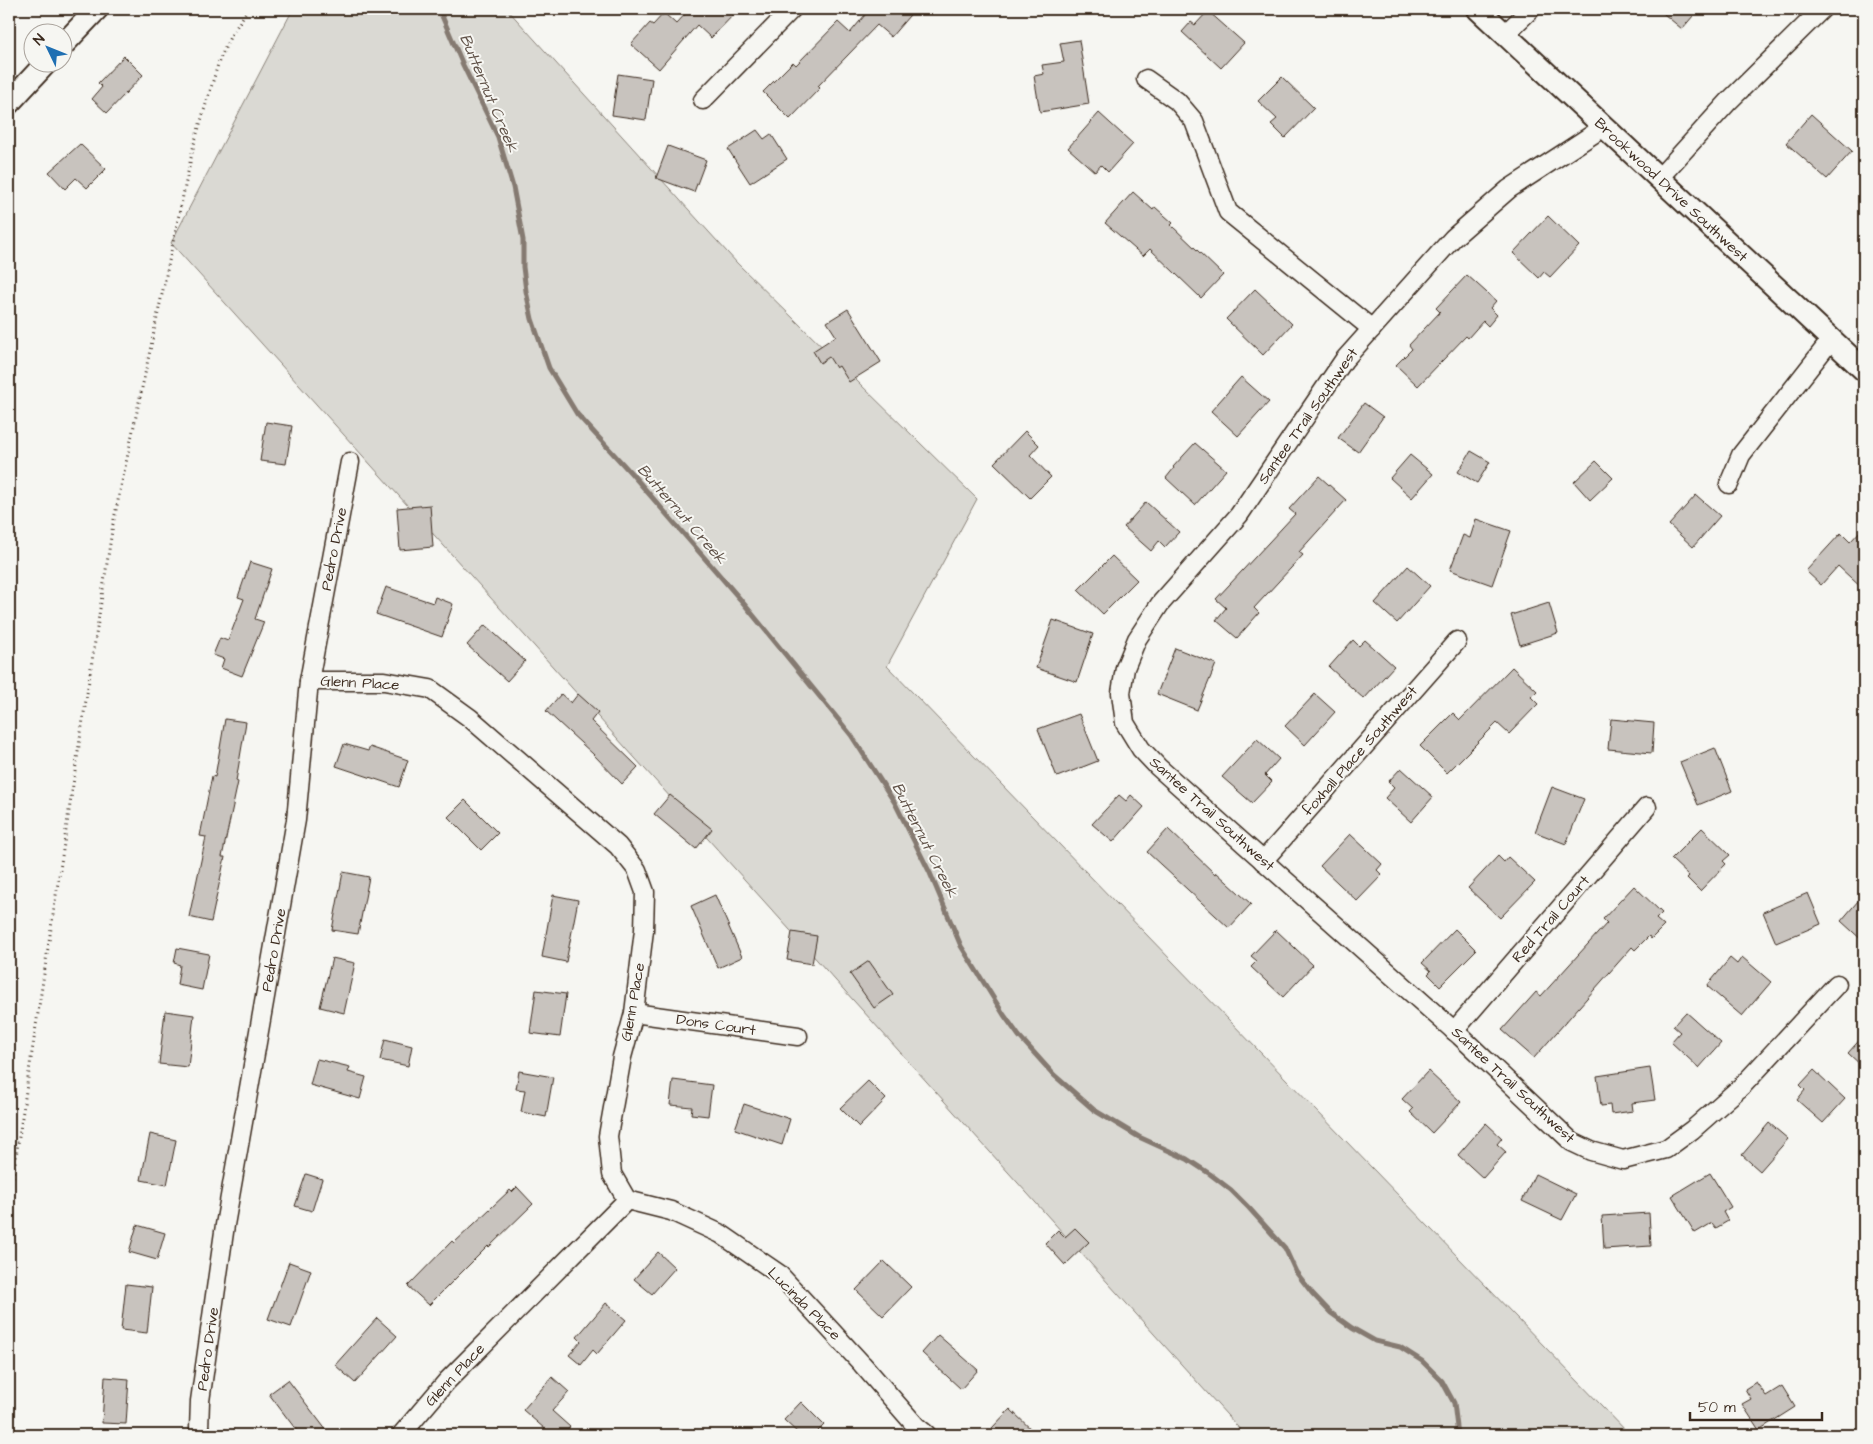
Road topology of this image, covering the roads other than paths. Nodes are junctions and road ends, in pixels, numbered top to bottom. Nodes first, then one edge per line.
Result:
1 (97, 9) edge
2 (792, 9) edge
3 (1478, 9) edge
4 (1531, 9) edge
5 (1822, 9) edge
6 (1505, 34) junction
7 (72, 35) edge
8 (38, 72) edge
9 (1146, 79) dead end
10 (703, 100) dead end
11 (9, 103) edge
12 (1604, 127) junction
13 (1659, 178) junction
14 (1372, 329) junction
15 (1831, 340) junction
16 (1864, 370) edge
17 (350, 462) dead end
18 (1729, 484) dead end
19 (1457, 641) dead end
20 (309, 680) junction
21 (1647, 807) dead end
22 (1263, 861) junction
23 (1837, 984) dead end
24 (634, 1013) junction
25 (1454, 1031) junction
26 (798, 1036) dead end
27 (627, 1200) junction
28 (917, 1432) edge
29 (204, 1435) edge
30 (401, 1435) edge

1 - 7 street
2 - 10 street
3 - 6 street, Brookwood Drive Southwest
4 - 6 street
5 - 13 street
6 - 12 street, Brookwood Drive Southwest
8 - 11 street
9 - 14 street
12 - 13 street, Brookwood Drive Southwest
12 - 14 street, Santee Trail Southwest
13 - 15 street, Brookwood Drive Southwest
14 - 22 street, Santee Trail Southwest
15 - 16 street, Brookwood Drive Southwest
15 - 18 street
17 - 20 street, Pedro Drive
19 - 22 street, foxhall Place Southwest
20 - 24 street, Glenn Place
20 - 29 street, Pedro Drive
21 - 25 street, Red Trail Court
22 - 25 street, Santee Trail Southwest
23 - 25 street, Santee Trail Southwest
24 - 26 street, Dons Court
24 - 27 street, Glenn Place
27 - 28 street, Lucinda Place
27 - 30 street, Glenn Place

